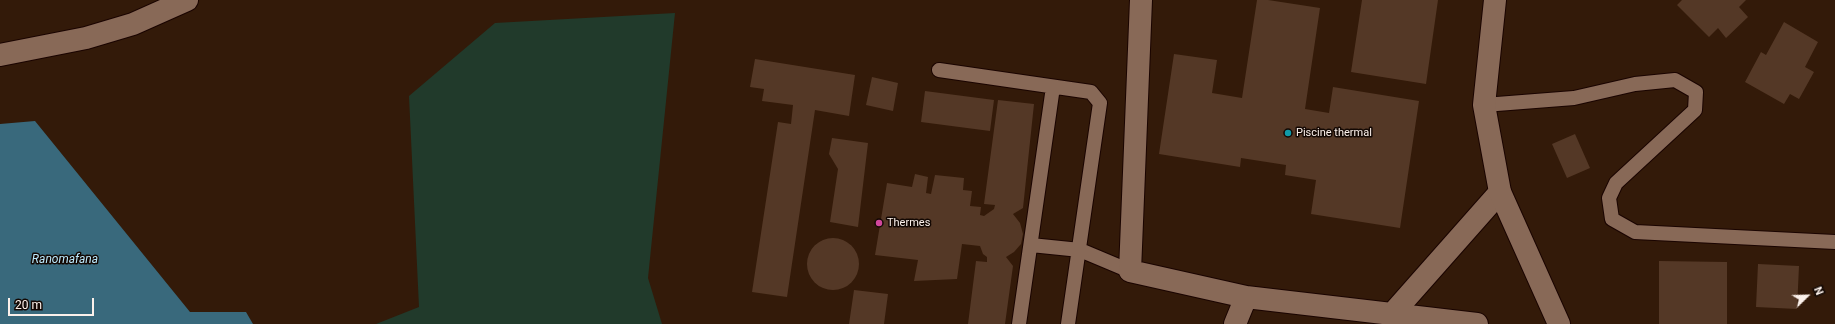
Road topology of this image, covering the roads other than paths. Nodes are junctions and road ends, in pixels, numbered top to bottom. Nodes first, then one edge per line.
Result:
1 (187, 0) edge
2 (1141, 0) edge
3 (1495, 0) edge
4 (0, 55) edge
5 (938, 70) dead end
6 (1053, 87) junction
7 (1484, 105) junction
8 (1500, 192) junction
9 (1835, 242) edge
10 (1031, 244) junction
11 (1080, 250) junction
12 (1130, 271) junction
13 (1246, 297) junction
14 (1393, 313) junction
15 (1019, 324) edge
16 (1068, 324) edge
17 (1235, 324) edge
18 (1477, 324) edge
19 (1559, 324) edge

1 - 4 street
2 - 12 street
3 - 7 street
5 - 6 lane
6 - 10 lane
6 - 11 lane
7 - 8 street
7 - 9 lane
8 - 14 street
8 - 19 street
10 - 11 lane
10 - 15 lane
11 - 12 lane
11 - 16 lane
12 - 13 street
13 - 14 street
13 - 17 street
14 - 18 street

